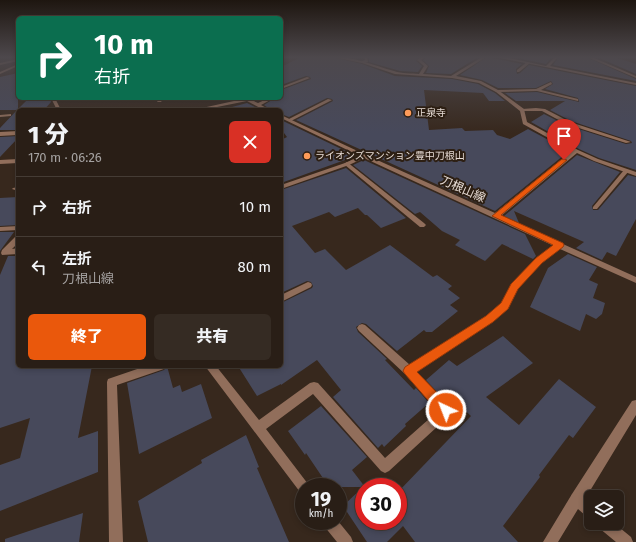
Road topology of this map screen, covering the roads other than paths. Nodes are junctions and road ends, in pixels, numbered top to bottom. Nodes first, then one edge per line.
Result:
1 (296, 82) edge
2 (481, 82) edge
3 (551, 83) dead end
4 (283, 87) edge
5 (536, 90) junction
6 (497, 91) junction
7 (242, 100) edge
8 (247, 100) edge
9 (268, 100) edge
10 (330, 100) dead end
11 (576, 100) dead end
12 (228, 104) junction
13 (257, 105) junction
14 (206, 108) edge
15 (231, 108) edge
16 (264, 108) edge
17 (522, 110) junction
18 (9, 115) dead end
19 (0, 116) edge
20 (283, 117) edge
21 (289, 120) junction
22 (16, 133) edge
23 (0, 134) edge
24 (628, 142) dead end
25 (576, 151) junction
26 (364, 156) junction
27 (16, 161) edge
28 (0, 162) edge
29 (347, 164) junction
30 (626, 171) junction
31 (636, 174) edge
32 (283, 186) edge
33 (596, 208) dead end
34 (496, 216) junction
35 (422, 225) dead end
36 (16, 228) edge
37 (0, 229) edge
38 (16, 241) edge
39 (560, 245) junction
40 (16, 251) edge
41 (3, 253) edge
42 (636, 280) edge
43 (308, 285) dead end
44 (283, 298) edge
45 (362, 328) dead end
46 (154, 368) edge
47 (212, 368) edge
48 (409, 371) junction
49 (636, 405) edge
50 (258, 428) junction
51 (296, 478) edge
52 (577, 499) junction
53 (584, 505) edge
54 (337, 530) edge
55 (612, 530) edge
56 (116, 542) edge
57 (346, 542) edge
58 (550, 542) edge
59 (626, 542) edge

1 - 4 street
2 - 6 street
3 - 5 street
5 - 6 street
5 - 11 street
6 - 17 street
7 - 12 street
8 - 13 street
9 - 13 street
10 - 21 street
12 - 14 street
12 - 15 street
13 - 16 street
17 - 24 street
17 - 25 street
18 - 19 street
20 - 21 street, 刀根山線
21 - 26 street, 刀根山線
22 - 23 street
25 - 30 street
25 - 34 street
26 - 29 street
26 - 34 street, 刀根山線
27 - 28 street
29 - 32 street
29 - 35 street
30 - 31 street
30 - 33 street
34 - 39 street, 刀根山線
36 - 37 street
38 - 41 street
39 - 42 street, 刀根山線
39 - 48 street
40 - 41 street
43 - 44 street
45 - 48 street
46 - 56 street
47 - 50 street
48 - 50 street
49 - 52 street
50 - 51 street
52 - 53 street
52 - 58 street
54 - 57 street
55 - 59 street

